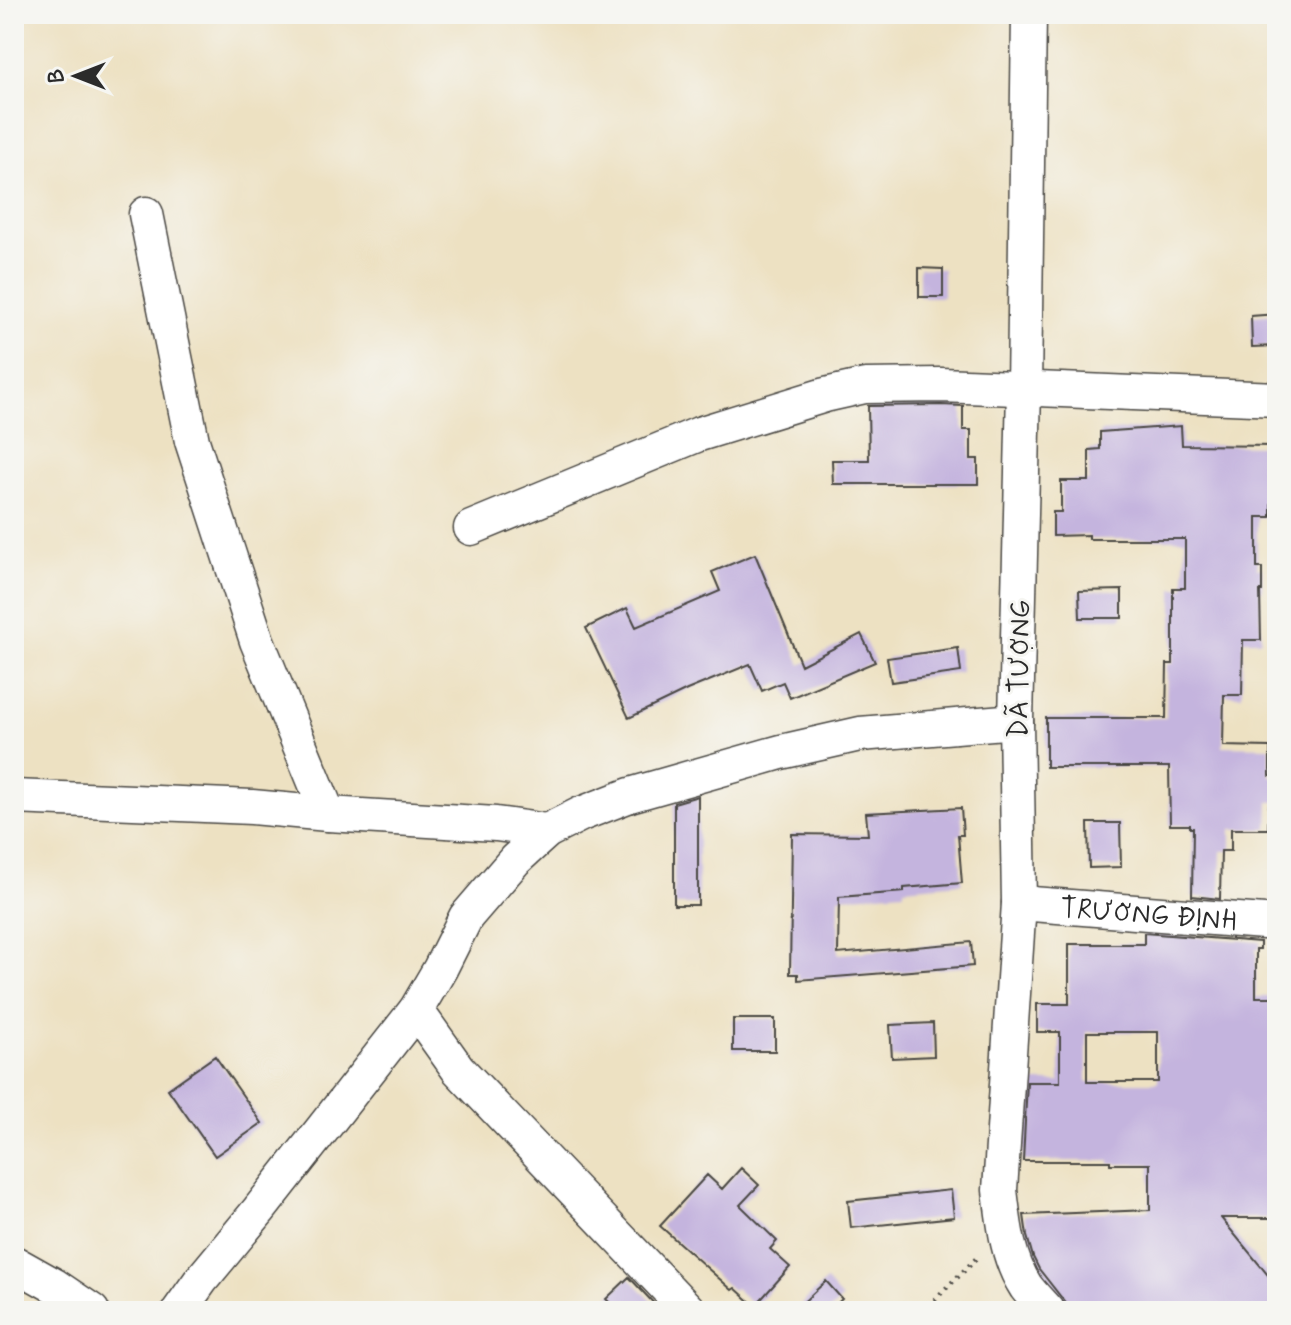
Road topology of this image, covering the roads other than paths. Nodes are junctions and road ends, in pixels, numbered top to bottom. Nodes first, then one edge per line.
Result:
1 (1029, 14) edge
2 (146, 214) dead end
3 (1024, 389) junction
4 (1277, 399) edge
5 (471, 528) dead end
6 (1016, 721) junction
7 (14, 797) edge
8 (328, 814) junction
9 (547, 831) junction
10 (1019, 903) junction
11 (1277, 923) edge
12 (416, 1010) junction
13 (14, 1263) edge
14 (92, 1311) edge
15 (179, 1311) edge
16 (689, 1311) edge
17 (1047, 1311) edge

1 - 3 street, DÃ TƯỢNG
2 - 8 street
3 - 4 street
3 - 5 street
3 - 6 street, DÃ TƯỢNG
6 - 9 street
6 - 10 street, DÃ TƯỢNG
7 - 8 street
8 - 9 street
9 - 12 street
10 - 11 street, TRƯƠNG ĐỊNH
10 - 17 street, DÃ TƯỢNG
12 - 15 street
12 - 16 street
13 - 14 street

